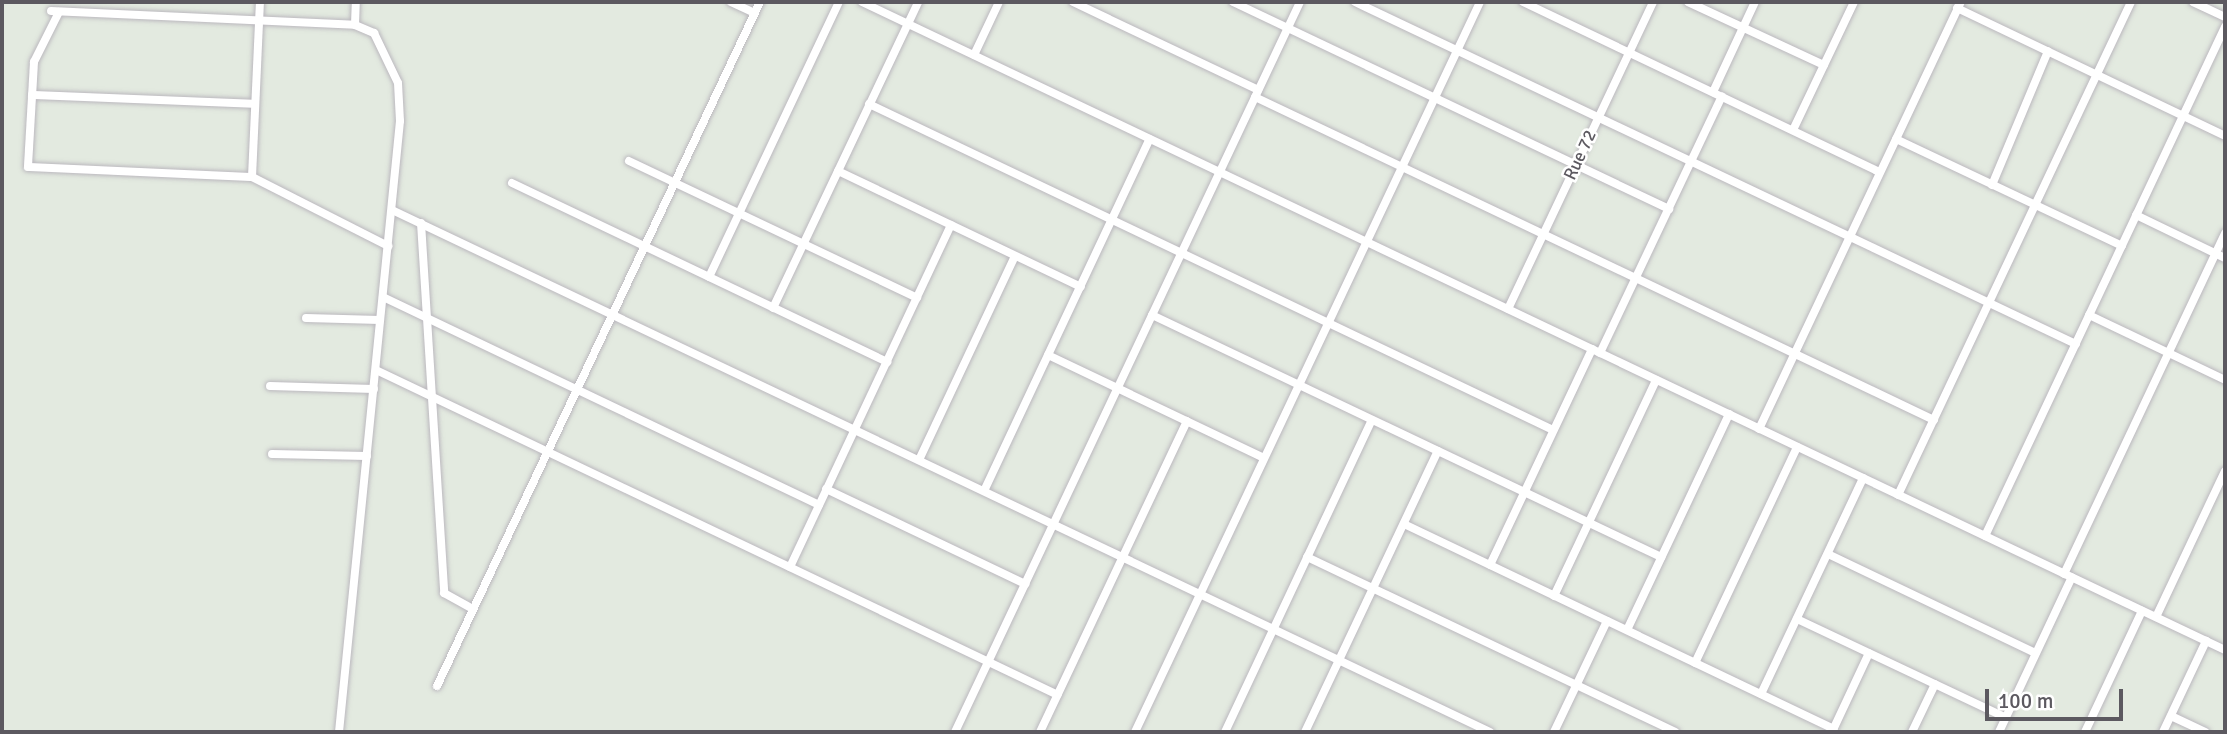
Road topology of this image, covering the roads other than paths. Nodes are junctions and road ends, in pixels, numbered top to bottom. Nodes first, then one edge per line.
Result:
1 (260, 2) edge
2 (356, 2) edge
3 (731, 2) edge
4 (760, 2) edge
5 (839, 2) edge
6 (862, 2) edge
7 (918, 2) edge
8 (999, 2) edge
9 (1073, 2) edge
10 (1233, 2) edge
11 (1300, 2) edge
12 (1355, 2) edge
13 (1480, 2) edge
14 (1523, 2) edge
15 (1653, 2) edge
16 (1688, 2) edge
17 (1755, 2) edge
18 (1854, 2) edge
19 (2131, 2) edge
20 (2193, 2) edge
21 (1959, 5) edge
22 (755, 13) junction
23 (2225, 17) edge
24 (259, 20) junction
25 (908, 23) junction
26 (355, 25) junction
27 (1743, 27) junction
28 (2225, 27) edge
29 (1288, 28) junction
30 (1457, 50) junction
31 (2048, 51) junction
32 (1629, 52) junction
33 (974, 55) junction
34 (1824, 65) junction
35 (2097, 75) junction
36 (1713, 92) junction
37 (1257, 93) junction
38 (32, 95) junction
39 (1722, 96) junction
40 (1434, 97) junction
41 (255, 104) junction
42 (869, 104) junction
43 (2183, 116) junction
44 (1598, 117) junction
45 (1793, 130) junction
46 (2225, 136) edge
47 (1150, 139) junction
48 (1896, 139) junction
49 (629, 161) dead end
50 (1691, 162) junction
51 (1576, 165) junction
52 (1402, 167) junction
53 (838, 171) junction
54 (1220, 172) junction
55 (1880, 172) junction
56 (252, 177) junction
57 (512, 183) dead end
58 (674, 183) junction
59 (1992, 185) junction
60 (2035, 205) junction
61 (1668, 209) junction
62 (392, 210) junction
63 (739, 214) junction
64 (2136, 215) junction
65 (1112, 220) junction
66 (421, 223) junction
67 (951, 225) junction
68 (2225, 233) edge
69 (1543, 234) junction
70 (1850, 237) junction
71 (1366, 242) junction
72 (803, 244) junction
73 (388, 246) junction
74 (644, 246) junction
75 (2122, 246) junction
76 (1181, 253) junction
77 (2216, 253) junction
78 (1016, 256) junction
79 (2225, 258) edge
80 (709, 277) junction
81 (1636, 278) junction
82 (1081, 287) junction
83 (383, 298) junction
84 (917, 298) junction
85 (1989, 303) junction
86 (773, 308) junction
87 (1508, 309) junction
88 (612, 314) junction
89 (1152, 315) junction
90 (2089, 315) junction
91 (306, 318) dead end
92 (426, 318) junction
93 (380, 320) junction
94 (1328, 323) junction
95 (2076, 345) junction
96 (1596, 351) junction
97 (2169, 353) junction
98 (1795, 354) junction
99 (1048, 355) junction
100 (887, 362) junction
101 (376, 370) junction
102 (1656, 380) junction
103 (2225, 380) edge
104 (1299, 385) junction
105 (270, 386) dead end
106 (1118, 388) junction
107 (374, 390) junction
108 (577, 390) junction
109 (431, 397) junction
110 (1729, 414) junction
111 (1372, 420) junction
112 (1934, 420) junction
113 (1187, 421) junction
114 (1759, 429) junction
115 (855, 430) junction
116 (1553, 430) junction
117 (1797, 447) junction
118 (1438, 451) junction
119 (547, 452) junction
120 (272, 454) dead end
121 (367, 456) junction
122 (1264, 458) junction
123 (919, 460) junction
124 (2225, 471) edge
125 (1863, 478) junction
126 (827, 489) junction
127 (984, 491) junction
128 (1524, 492) junction
129 (1898, 495) junction
130 (819, 505) junction
131 (1588, 523) junction
132 (1053, 524) junction
133 (1404, 524) junction
134 (1985, 536) junction
135 (1828, 554) junction
136 (1123, 557) junction
137 (1307, 557) junction
138 (1661, 557) junction
139 (1490, 565) junction
140 (790, 568) junction
141 (2068, 576) junction
142 (1025, 584) junction
143 (1373, 588) junction
144 (1200, 594) junction
145 (1554, 596) junction
146 (473, 609) junction
147 (2142, 611) junction
148 (2156, 617) junction
149 (1797, 618) junction
150 (1607, 621) junction
151 (1273, 629) junction
152 (1627, 630) junction
153 (2206, 641) junction
154 (2225, 650) edge
155 (1869, 653) junction
156 (2036, 653) junction
157 (1339, 661) junction
158 (988, 662) junction
159 (1695, 663) junction
160 (1935, 684) junction
161 (1576, 685) junction
162 (437, 687) dead end
163 (1761, 694) junction
164 (1058, 695) junction
165 (2171, 716) junction
166 (2006, 718) junction
167 (1833, 730) edge
168 (339, 732) edge
169 (955, 732) edge
170 (1040, 732) edge
171 (1135, 732) edge
172 (1224, 732) edge
173 (1307, 732) edge
174 (1490, 732) edge
175 (1554, 732) edge
176 (1676, 732) edge
177 (1912, 732) edge
178 (1999, 732) edge
179 (2085, 732) edge
180 (2163, 732) edge
181 (2206, 732) edge

1 - 24 street
2 - 26 street
3 - 22 street
4 - 22 street
5 - 63 street
6 - 25 street
7 - 25 street
8 - 33 street
9 - 37 street
10 - 29 street
11 - 29 street
12 - 30 street
13 - 30 street
14 - 32 street
15 - 32 street, Rue 72
16 - 27 street
17 - 27 street
18 - 34 street
19 - 35 street
20 - 23 street
21 - 31 street
21 - 48 street
22 - 58 street
24 - 26 street
24 - 38 street
24 - 41 street
25 - 33 street
25 - 42 street
26 - 62 street
27 - 34 street
27 - 36 street
28 - 43 street
29 - 37 street
29 - 40 street
30 - 40 street
30 - 44 street
31 - 35 street
31 - 59 street
32 - 36 street
32 - 44 street, Rue 72
33 - 47 street
34 - 45 street
35 - 43 street
35 - 60 street
36 - 39 street
37 - 52 street
37 - 54 street
38 - 41 street
38 - 56 street
39 - 45 street
39 - 50 street
40 - 51 street
40 - 52 street
41 - 56 street
42 - 53 street
42 - 65 street
43 - 46 street
43 - 64 street
44 - 50 street
44 - 51 street, Rue 72
45 - 55 street
47 - 54 street
47 - 65 street
48 - 55 street
48 - 59 street
49 - 58 street
50 - 61 street
50 - 70 street
51 - 61 street
51 - 69 street, Rue 72
52 - 69 street
52 - 71 street
53 - 67 street
53 - 72 street
54 - 71 street
54 - 76 street
55 - 70 street
56 - 73 street
57 - 74 street
58 - 63 street
58 - 74 street
59 - 60 street
60 - 75 street
60 - 85 street
61 - 81 street
62 - 66 street
62 - 73 street
63 - 72 street
63 - 80 street
64 - 75 street
64 - 77 street
65 - 76 street
65 - 82 street
66 - 88 street
66 - 92 street
67 - 78 street
67 - 84 street
68 - 77 street
69 - 81 street
69 - 87 street, Rue 72
70 - 85 street
70 - 98 street
71 - 87 street
71 - 94 street
72 - 84 street
72 - 86 street
73 - 83 street
74 - 80 street
74 - 88 street
75 - 90 street
76 - 89 street
76 - 94 street
77 - 79 street
77 - 97 street
78 - 82 street
78 - 123 street
80 - 86 street
81 - 96 street
81 - 98 street
82 - 99 street
83 - 92 street
83 - 93 street
84 - 100 street
85 - 95 street
85 - 112 street
86 - 100 street
87 - 96 street
88 - 108 street
88 - 115 street
89 - 104 street
89 - 106 street
90 - 95 street
90 - 97 street
91 - 93 street
92 - 108 street
92 - 109 street
93 - 101 street
94 - 104 street
94 - 116 street
95 - 134 street
96 - 102 street
96 - 116 street
97 - 103 street
97 - 141 street
98 - 112 street
98 - 114 street
99 - 106 street
99 - 127 street
100 - 115 street
101 - 107 street
101 - 109 street
102 - 110 street
102 - 131 street
104 - 111 street
104 - 122 street
105 - 107 street
106 - 113 street
106 - 132 street
107 - 121 street
108 - 119 street
108 - 130 street
109 - 119 street
109 - 146 street
110 - 114 street
110 - 138 street
111 - 118 street
111 - 137 street
112 - 129 street
113 - 122 street
113 - 136 street
114 - 117 street
115 - 123 street
115 - 126 street
116 - 128 street
117 - 125 street
117 - 159 street
118 - 128 street
118 - 133 street
119 - 140 street
119 - 146 street
120 - 121 street
121 - 168 street
122 - 144 street
123 - 127 street
124 - 148 street
125 - 129 street
125 - 135 street
126 - 130 street
126 - 142 street
127 - 132 street
128 - 131 street
128 - 139 street
129 - 134 street
130 - 140 street
131 - 138 street
131 - 145 street
132 - 136 street
132 - 142 street
133 - 139 street
133 - 143 street
134 - 141 street
135 - 149 street
135 - 156 street
136 - 144 street
136 - 164 street
137 - 143 street
137 - 151 street
138 - 152 street
139 - 145 street
140 - 158 street
141 - 147 street
141 - 156 street
142 - 158 street
143 - 157 street
143 - 161 street
144 - 151 street
144 - 171 street
145 - 150 street
146 - 162 street
147 - 148 street
147 - 179 street
148 - 153 street
149 - 155 street
149 - 163 street
150 - 152 street
150 - 161 street
151 - 157 street
151 - 172 street
152 - 159 street
153 - 154 street
153 - 165 street
155 - 160 street
155 - 167 street
156 - 166 street
157 - 173 street
157 - 174 street
158 - 164 street
158 - 169 street
159 - 163 street
160 - 166 street
160 - 177 street
161 - 175 street
161 - 176 street
163 - 167 street
164 - 170 street
165 - 180 street
165 - 181 street
166 - 178 street

